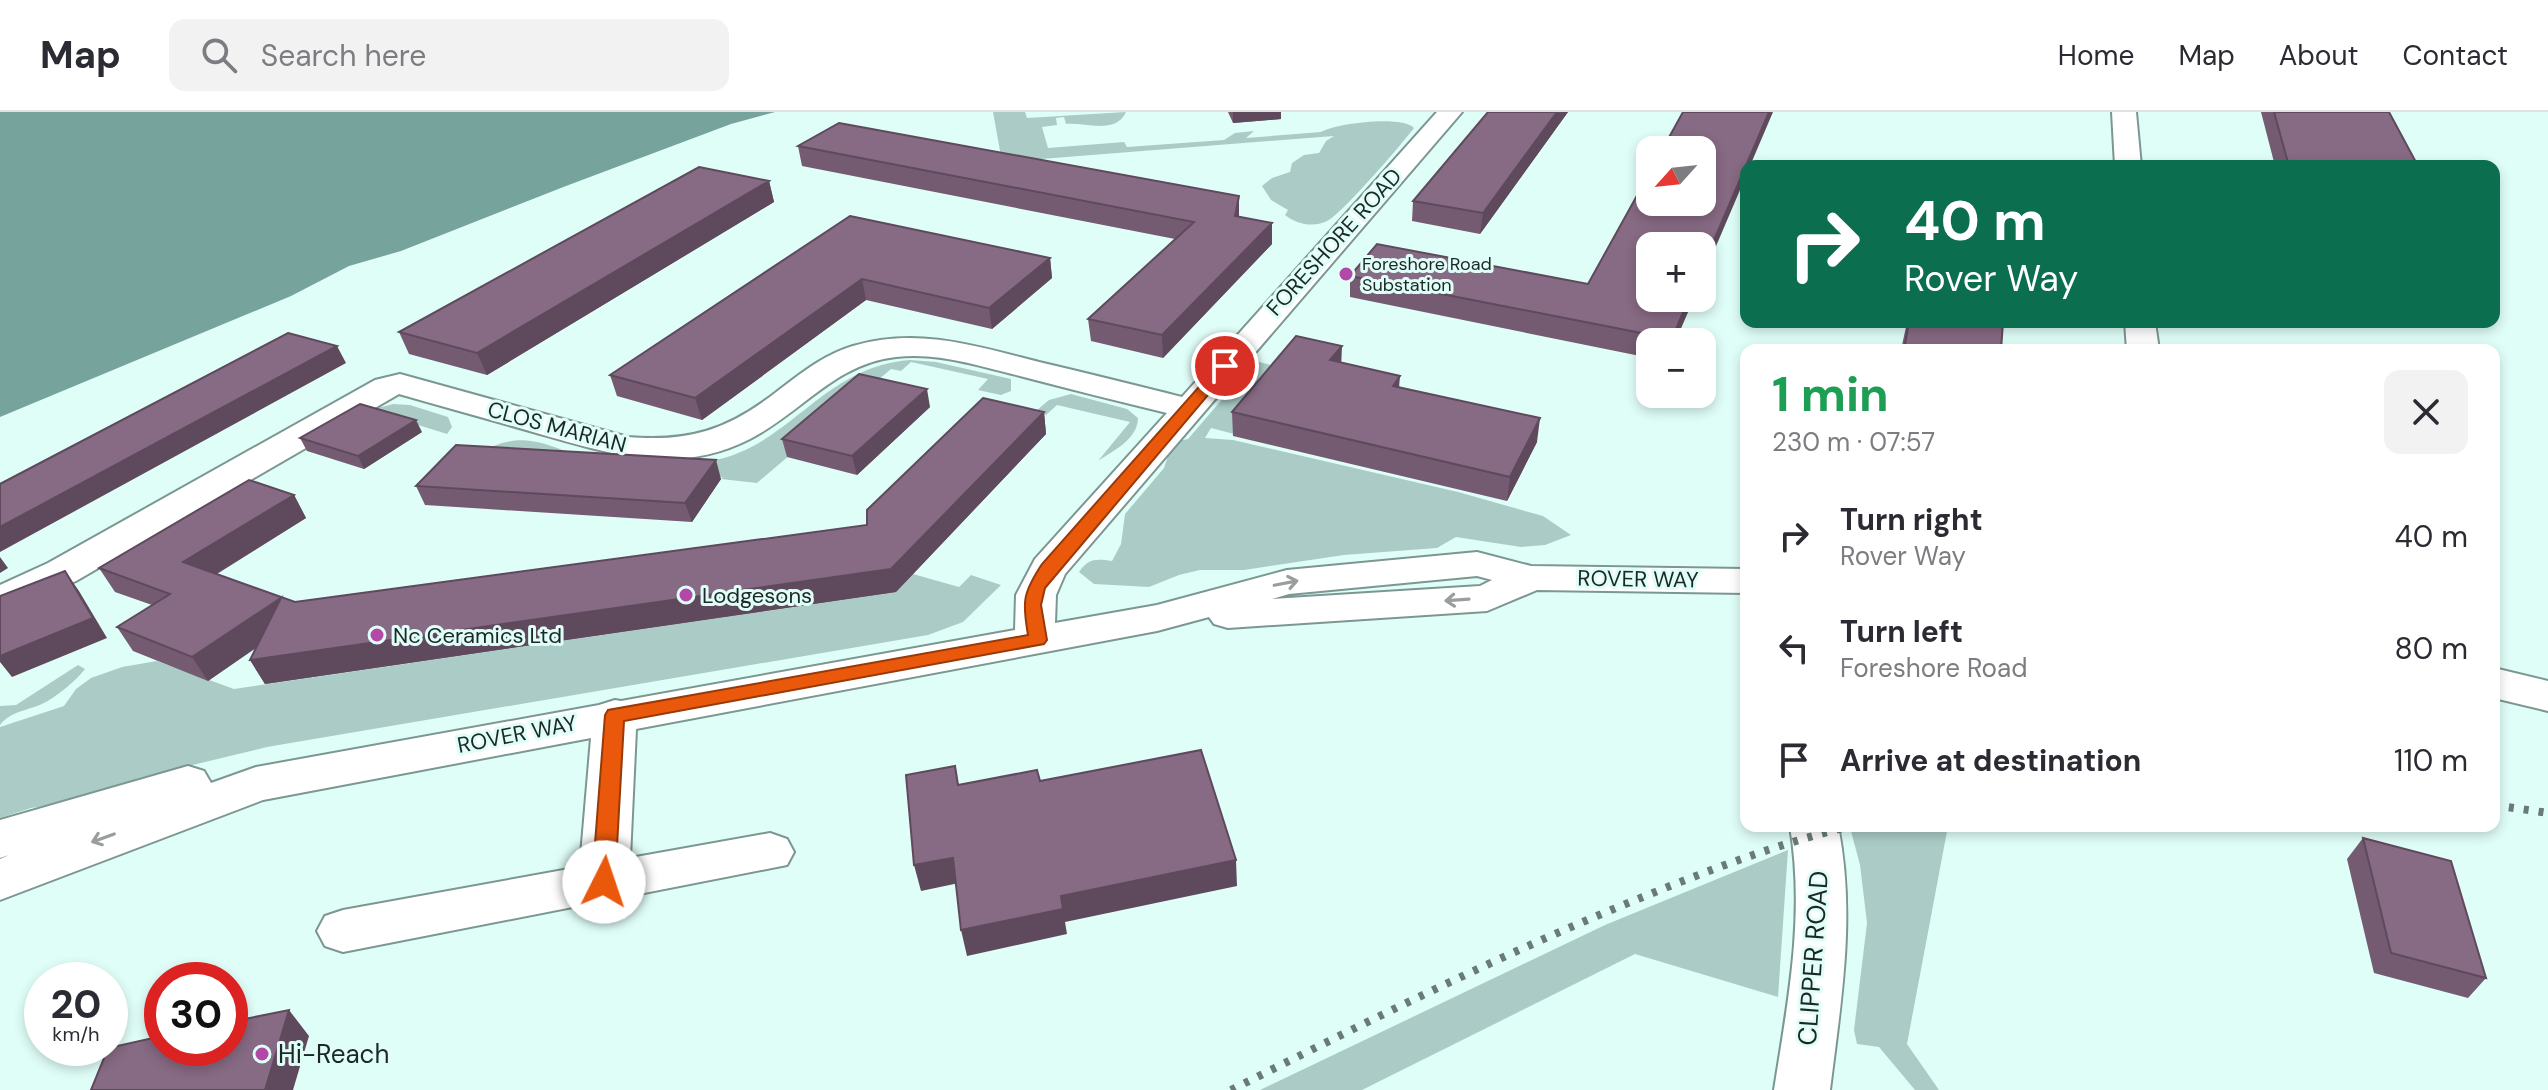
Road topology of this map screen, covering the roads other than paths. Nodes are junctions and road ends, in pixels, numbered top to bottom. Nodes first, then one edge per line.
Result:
1 (1450, 112) edge
2 (2124, 112) edge
3 (2128, 160) edge
4 (1187, 408) junction
5 (1740, 581) edge
6 (0, 600) edge
7 (1038, 640) junction
8 (2500, 684) edge
9 (2548, 696) edge
10 (615, 715) junction
11 (256, 784) junction
12 (1815, 832) edge
13 (0, 839) edge
14 (770, 852) dead end
15 (0, 880) edge
16 (604, 882) junction
17 (343, 931) dead end
18 (1802, 1090) edge

1 - 4 street, FORESHORE ROAD
2 - 3 street
4 - 6 street, CLOS MARIAN
4 - 7 street, FORESHORE ROAD
5 - 7 street, ROVER WAY
7 - 10 street, ROVER WAY
8 - 9 street
10 - 11 street, ROVER WAY
10 - 16 street
11 - 13 street, ROVER WAY
11 -> 15 street, ROVER WAY
12 - 18 street, CLIPPER ROAD
14 - 16 street
16 - 17 street

